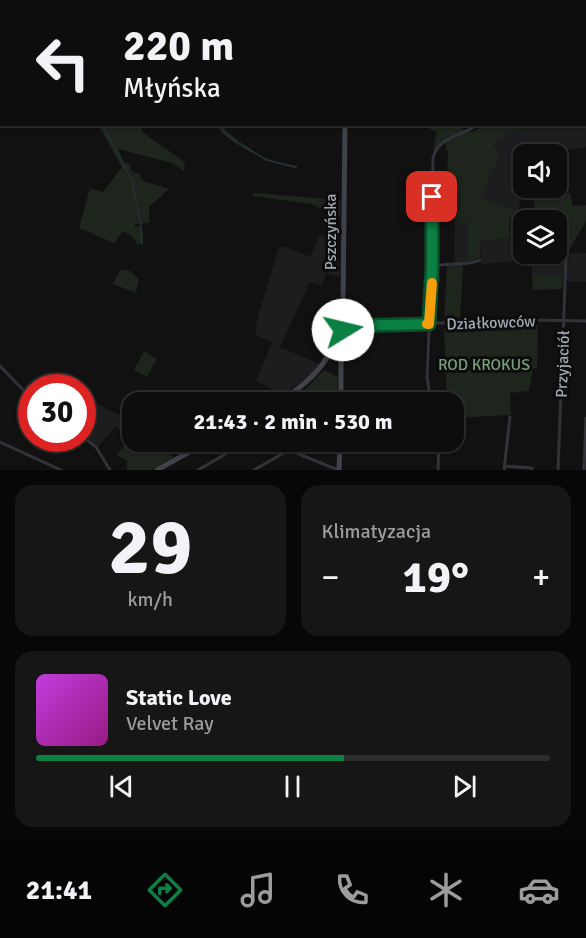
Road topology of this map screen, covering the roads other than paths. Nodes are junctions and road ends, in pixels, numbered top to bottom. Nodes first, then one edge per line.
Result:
1 (345, 126) edge
2 (475, 126) edge
3 (480, 260) dead end
4 (566, 264) edge
5 (432, 267) junction
6 (564, 320) junction
7 (586, 321) edge
8 (429, 324) junction
9 (330, 354) junction
10 (340, 360) junction
11 (0, 366) edge
12 (18, 385) edge
13 (293, 392) edge
14 (341, 392) edge
15 (430, 392) edge
16 (510, 417) dead end
17 (586, 418) edge
18 (0, 442) edge
19 (96, 447) edge
20 (189, 452) edge
21 (229, 452) edge
22 (285, 452) edge
23 (294, 452) edge
24 (340, 452) edge
25 (439, 452) edge
26 (263, 465) junction
27 (504, 468) edge
28 (61, 470) edge
29 (110, 470) edge
30 (157, 470) edge
31 (198, 470) edge
32 (254, 470) edge
33 (266, 470) edge
34 (339, 470) edge
35 (438, 470) edge
36 (532, 470) edge
37 (558, 470) edge
38 (584, 470) edge

1 - 9 main road, Pszczyńska
2 - 5 street
3 - 5 street
4 - 6 street, Przyjaciół
5 - 8 street
6 - 7 street, Działkowców
6 - 8 street, Działkowców
6 - 37 street, Przyjaciół
8 - 10 street, Działkowców
8 - 15 street
9 - 10 main road
9 - 13 main road, Pszczyńska
10 - 14 main road
11 - 12 street
16 - 27 street
17 - 38 street
18 - 28 street
19 - 29 street
20 - 30 main road
21 - 31 street
22 - 26 street
23 - 34 street
24 - 34 main road
25 - 35 street
26 - 32 street
26 - 33 street
27 - 36 street

